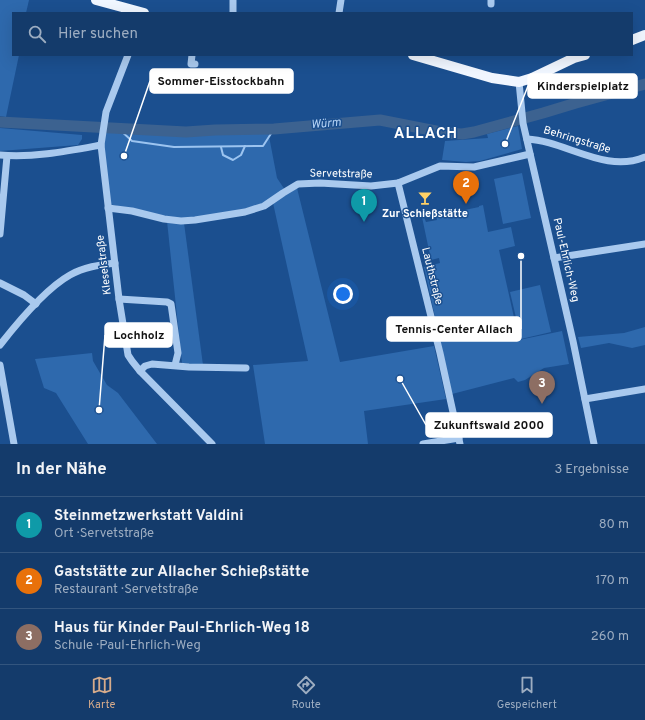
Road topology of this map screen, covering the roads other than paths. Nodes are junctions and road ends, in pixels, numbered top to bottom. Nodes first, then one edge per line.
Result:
1 (96, 0) edge
2 (233, 0) edge
3 (341, 0) edge
4 (140, 12) edge
5 (233, 12) edge
6 (339, 12) edge
7 (645, 35) edge
8 (633, 40) edge
9 (128, 56) edge
10 (192, 56) edge
11 (416, 56) edge
12 (582, 56) edge
13 (195, 64) dead end
14 (519, 82) junction
15 (527, 139) junction
16 (101, 145) junction
17 (530, 154) junction
18 (3, 155) edge
19 (645, 157) edge
20 (398, 183) junction
21 (108, 208) junction
22 (0, 234) edge
23 (645, 246) edge
24 (554, 258) junction
25 (114, 263) junction
26 (0, 283) edge
27 (119, 299) junction
28 (36, 304) junction
29 (0, 345) edge
30 (0, 365) edge
31 (175, 365) junction
32 (246, 368) dead end
33 (140, 371) junction
34 (645, 389) edge
35 (585, 399) junction
36 (459, 441) edge
37 (14, 444) edge
38 (212, 444) edge
39 (423, 444) edge
40 (594, 444) edge

1 - 4 main road
2 - 5 street
3 - 6 street
7 - 8 main road
9 - 16 street, Kleselstraße
10 - 13 street
11 - 14 main road
12 - 14 main road
14 - 15 street, Paul-Ehrlich-Weg
15 - 17 street, Paul-Ehrlich-Weg
15 - 19 street, Behringstraße
16 - 18 street
16 - 21 street, Kleselstraße
17 - 20 street, Servetstraße
17 - 24 street, Paul-Ehrlich-Weg
18 - 22 street
20 - 21 street, Servetstraße
20 - 36 street, Lauthstraße
21 - 25 street, Kleselstraße
23 - 24 street
24 - 35 street, Paul-Ehrlich-Weg
25 - 27 street, Kleselstraße
25 - 28 street
26 - 28 street
27 - 31 street
27 - 33 street, Kleselstraße
28 - 29 street
30 - 37 street
31 - 32 street
31 - 33 street
33 - 38 street, Kleselstraße
34 - 35 street
35 - 40 street, Paul-Ehrlich-Weg
36 - 39 street

